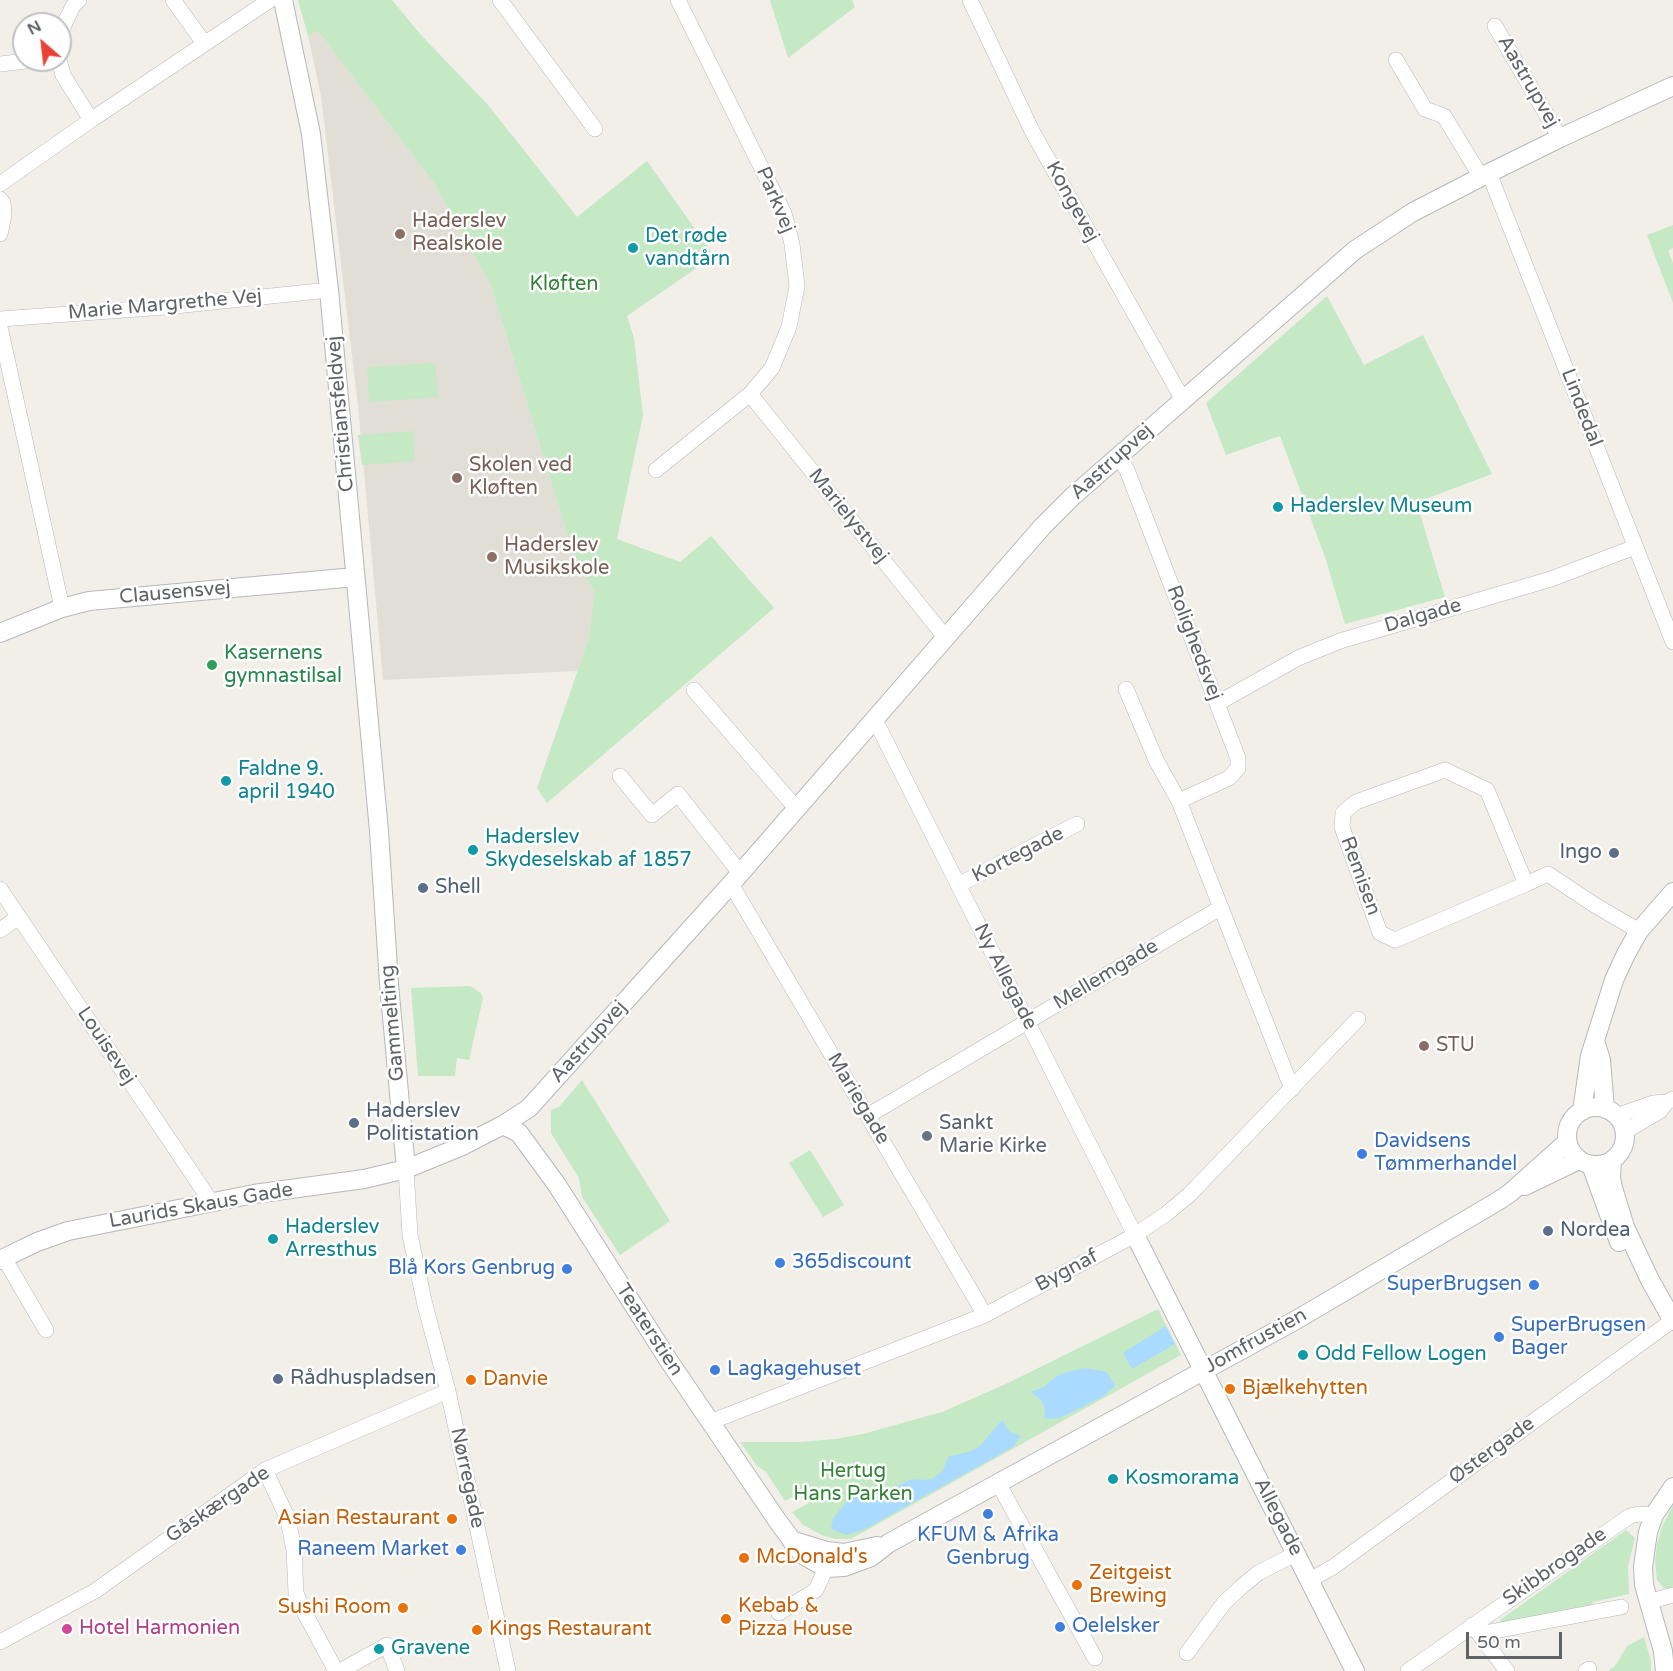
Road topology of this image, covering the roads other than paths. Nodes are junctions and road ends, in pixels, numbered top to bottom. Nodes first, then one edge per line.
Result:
1 (79, 0) edge
2 (173, 0) edge
3 (270, 0) edge
4 (283, 0) edge
5 (500, 0) edge
6 (678, 0) edge
7 (970, 0) edge
8 (70, 12) edge
9 (1495, 26) dead end
10 (204, 43) junction
11 (1396, 60) dead end
12 (62, 72) edge
13 (1673, 86) edge
14 (91, 120) junction
15 (595, 129) dead end
16 (1560, 138) junction
17 (1485, 175) junction
18 (0, 184) edge
19 (0, 199) edge
20 (0, 234) edge
21 (329, 290) junction
22 (0, 319) edge
23 (0, 327) edge
24 (750, 394) junction
25 (1183, 399) junction
26 (1118, 456) junction
27 (656, 470) dead end
28 (1635, 547) junction
29 (355, 577) junction
30 (62, 608) junction
31 (0, 633) edge
32 (945, 638) junction
33 (1673, 642) edge
34 (1126, 689) dead end
35 (694, 690) dead end
36 (1218, 703) junction
37 (874, 718) junction
38 (620, 776) dead end
39 (1179, 801) junction
40 (796, 808) junction
41 (1077, 824) dead end
42 (379, 831) joint
43 (736, 878) junction
44 (1526, 884) junction
45 (958, 885) junction
46 (0, 889) edge
47 (1673, 892) edge
48 (1220, 908) junction
49 (19, 917) junction
50 (0, 930) edge
51 (1639, 931) junction
52 (1358, 1019) dead end
53 (1028, 1022) junction
54 (1596, 1042) junction
55 (1292, 1089) junction
56 (1670, 1100) edge
57 (1582, 1111) junction
58 (868, 1115) junction
59 (1615, 1119) junction
60 (503, 1125) junction
61 (1567, 1142) junction
62 (1612, 1160) junction
63 (1585, 1162) junction
64 (406, 1168) junction
65 (1510, 1193) junction
66 (212, 1203) junction
67 (1135, 1235) junction
68 (2, 1259) edge
69 (422, 1285) joint
70 (985, 1315) junction
71 (1671, 1318) edge
72 (46, 1330) dead end
73 (1204, 1370) junction
74 (448, 1391) junction
75 (710, 1422) junction
76 (266, 1470) junction
77 (998, 1483) junction
78 (1673, 1487) edge
79 (1654, 1515) junction
80 (791, 1540) junction
81 (889, 1543) junction
82 (1297, 1553) junction
83 (826, 1568) junction
84 (1310, 1580) junction
85 (1673, 1595) edge
86 (1648, 1602) junction
87 (1621, 1607) dead end
88 (779, 1614) dead end
89 (1475, 1630) junction
90 (0, 1642) edge
91 (1187, 1653) dead end
92 (1095, 1658) dead end
93 (338, 1671) edge
94 (397, 1671) edge
95 (508, 1671) edge
96 (1355, 1671) edge
97 (1408, 1671) edge
98 (1507, 1671) edge
99 (1665, 1671) edge

1 - 8 street
2 - 10 street
3 - 10 street
4 - 21 street, Christiansfeldvej
5 - 15 street
6 - 24 street, Parkvej
7 - 25 street, Kongevej
9 - 16 street, Aastrupvej
10 - 14 street
11 - 17 street
12 - 14 street
13 - 16 street, Aastrupvej
14 - 18 street
16 - 17 street, Aastrupvej
17 - 25 street, Aastrupvej
17 - 28 street, Lindedal
19 - 20 street
21 - 22 street, Marie Margrethe Vej
21 - 29 street, Christiansfeldvej
23 - 30 street
24 - 27 street, Parkvej
24 - 32 street, Marielystvej
25 - 26 street, Aastrupvej
26 - 32 street, Aastrupvej
26 - 36 street, Rolighedsvej
28 - 33 street, Lindedal
28 - 36 street, Dalgade
29 - 30 street, Clausensvej
29 - 42 street, Christiansfeldvej
30 - 31 street, Clausensvej
32 - 37 street, Aastrupvej
34 - 39 street
35 - 40 street
36 - 39 street, Rolighedsvej
37 - 40 street, Aastrupvej
37 - 45 street, Ny Allegade
38 - 43 street
39 - 48 street
40 - 43 street, Aastrupvej
41 - 45 street, Kortegade
42 - 64 street, Gammelting
43 - 58 street, Mariegade
43 - 60 street, Aastrupvej
44 - 44 street, Remisen
44 - 51 street, Remisen
45 - 53 street, Ny Allegade
46 - 49 street, Louisevej
47 - 51 street
48 - 53 street, Mellemgade
48 - 55 street
49 - 50 street
49 - 66 street, Louisevej
51 - 54 street
52 - 55 street, Bygnaf
53 - 58 street, Mellemgade
53 - 67 street, Ny Allegade
54 - 57 street
54 - 59 street
55 - 67 street, Bygnaf
56 - 59 street
57 - 59 street
57 - 61 street
58 - 70 street, Mariegade
59 - 62 street
60 - 64 street, Aastrupvej
60 - 75 street, Teaterstien
61 - 63 street
61 - 65 street, Jomfrustien
62 - 63 street
62 - 71 street
63 - 65 street, Jomfrustien
63 - 71 street
64 - 66 street, Laurids Skaus Gade
64 - 69 street, Gammelting
65 - 73 street, Jomfrustien
66 - 68 street, Laurids Skaus Gade
67 - 70 street, Bygnaf
67 - 73 street, Allegade
68 - 72 street
69 - 74 street, Nørregade
70 - 75 street, Bygnaf
71 - 84 street, Østergade
73 - 77 street, Jomfrustien
73 - 82 street, Allegade
74 - 76 street, Gåskærgade
74 - 95 street, Nørregade
75 - 80 street, Teaterstien
76 - 90 street, Gåskærgade
76 - 93 street
77 - 81 street, Jomfrustien
77 - 92 street
78 - 79 street
79 - 86 street
79 - 89 street, Skibbrogade
80 - 81 street, Jomfrustien
80 - 83 street
81 - 83 street, Jomfrustien
82 - 84 street, Allegade
82 - 91 street
83 - 88 street
84 - 96 street, Allegade
85 - 86 street
86 - 99 street
87 - 89 street, Skibbrogade
89 - 97 street
89 - 98 street
93 - 94 street

